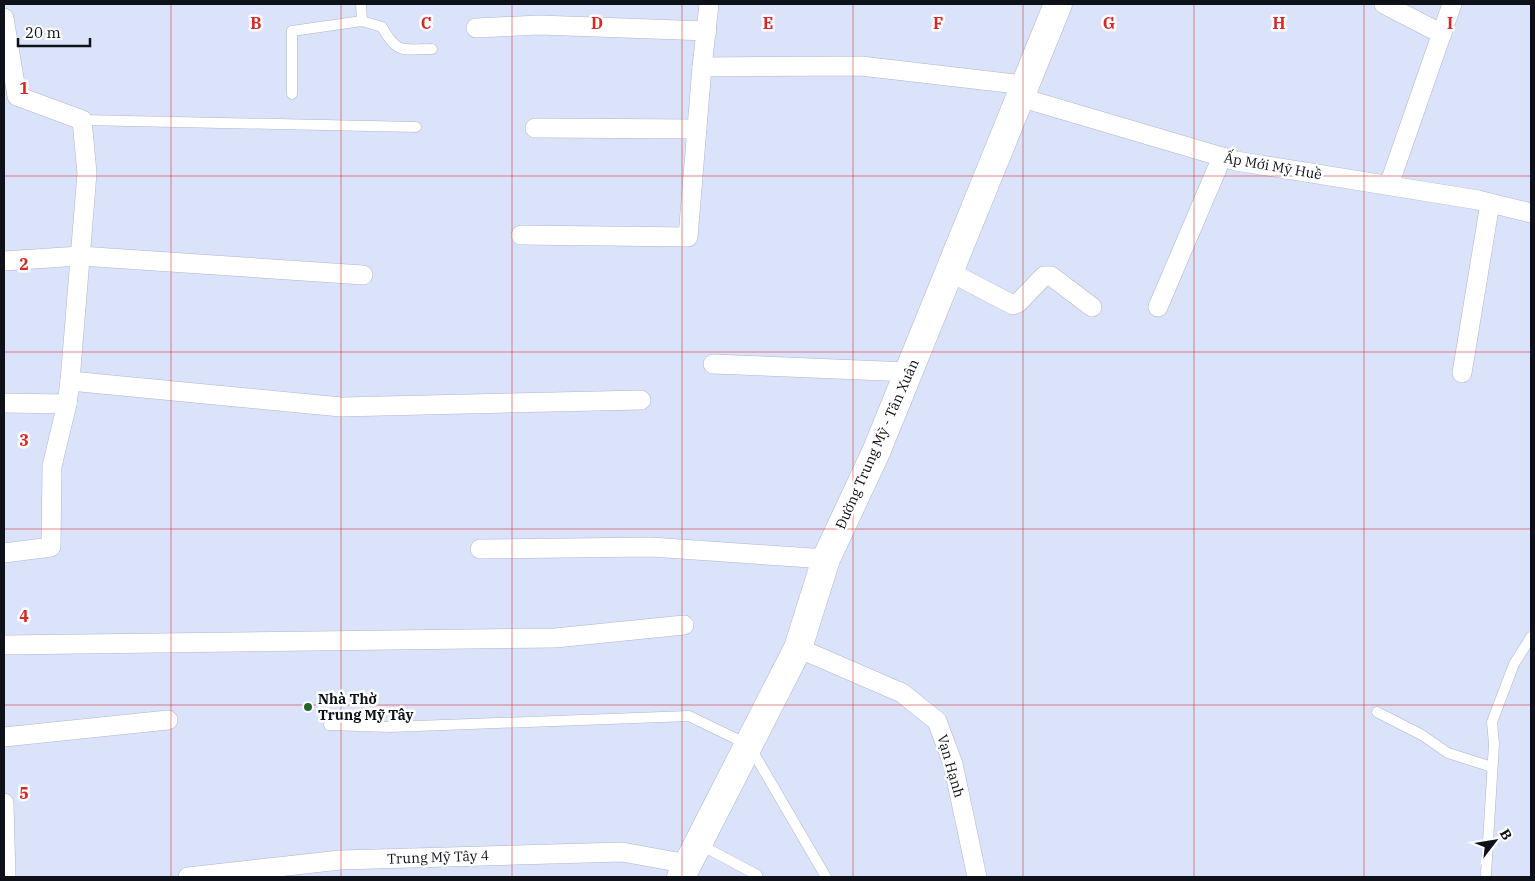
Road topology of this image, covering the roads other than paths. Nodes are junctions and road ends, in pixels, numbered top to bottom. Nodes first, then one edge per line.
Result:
1 (361, 4) edge
2 (709, 4) edge
3 (1058, 4) edge
4 (1384, 4) edge
5 (1452, 4) edge
6 (4, 18) edge
7 (362, 21) junction
8 (476, 28) dead end
9 (707, 31) junction
10 (1442, 34) junction
11 (432, 49) dead end
12 (702, 67) junction
13 (1022, 91) junction
14 (292, 94) dead end
15 (82, 120) junction
16 (416, 126) dead end
17 (535, 128) dead end
18 (696, 129) junction
19 (1222, 157) junction
20 (1389, 185) junction
21 (1490, 203) junction
22 (1531, 213) edge
23 (521, 235) dead end
24 (80, 256) junction
25 (4, 261) edge
26 (950, 272) junction
27 (363, 275) dead end
28 (1092, 307) dead end
29 (1158, 307) dead end
30 (713, 364) dead end
31 (909, 372) junction
32 (1462, 373) dead end
33 (70, 381) junction
34 (641, 400) dead end
35 (4, 403) edge
36 (67, 404) junction
37 (480, 549) dead end
38 (4, 552) edge
39 (826, 559) junction
40 (684, 625) dead end
41 (1531, 637) edge
42 (4, 646) edge
43 (798, 648) junction
44 (1377, 712) dead end
45 (168, 720) dead end
46 (329, 725) dead end
47 (4, 736) edge
48 (749, 745) junction
49 (1492, 767) junction
50 (4, 803) edge
51 (689, 862) edge
52 (1486, 874) dead end
53 (6, 877) edge
54 (188, 877) edge
55 (756, 877) edge
56 (826, 877) edge
57 (977, 877) edge

1 - 7 lane
2 - 9 street
3 - 13 street, Đường Trung Mỹ - Tân Xuân
4 - 10 street
5 - 10 street
6 - 15 street
7 - 11 lane
7 - 14 lane
8 - 9 street
9 - 12 street
10 - 20 street
12 - 13 street, Ấp Mới Mỹ Huề
12 - 18 street
13 - 19 street, Ấp Mới Mỹ Huề
13 - 26 street, Đường Trung Mỹ - Tân Xuân
15 - 16 lane
15 - 24 street
17 - 18 street
18 - 23 street
19 - 20 street, Ấp Mới Mỹ Huề
19 - 29 street
20 - 21 street, Ấp Mới Mỹ Huề
21 - 22 street, Ấp Mới Mỹ Huề
21 - 32 street
24 - 25 street
24 - 27 street
24 - 33 street
26 - 28 street
26 - 31 street, Đường Trung Mỹ - Tân Xuân
30 - 31 street
31 - 39 street, Đường Trung Mỹ - Tân Xuân
33 - 34 street
33 - 36 street
35 - 36 street
36 - 38 street
37 - 39 street
39 - 43 street, Đường Trung Mỹ - Tân Xuân
40 - 42 street
41 - 49 lane
43 - 48 street, Đường Trung Mỹ - Tân Xuân
43 - 57 street, Vạn Hạnh
44 - 49 lane
45 - 47 street
46 - 48 lane
48 - 51 street, Đường Trung Mỹ - Tân Xuân
48 - 56 lane
49 - 52 lane
50 - 53 street
51 - 54 street, Trung Mỹ Tây 4
51 - 55 lane

